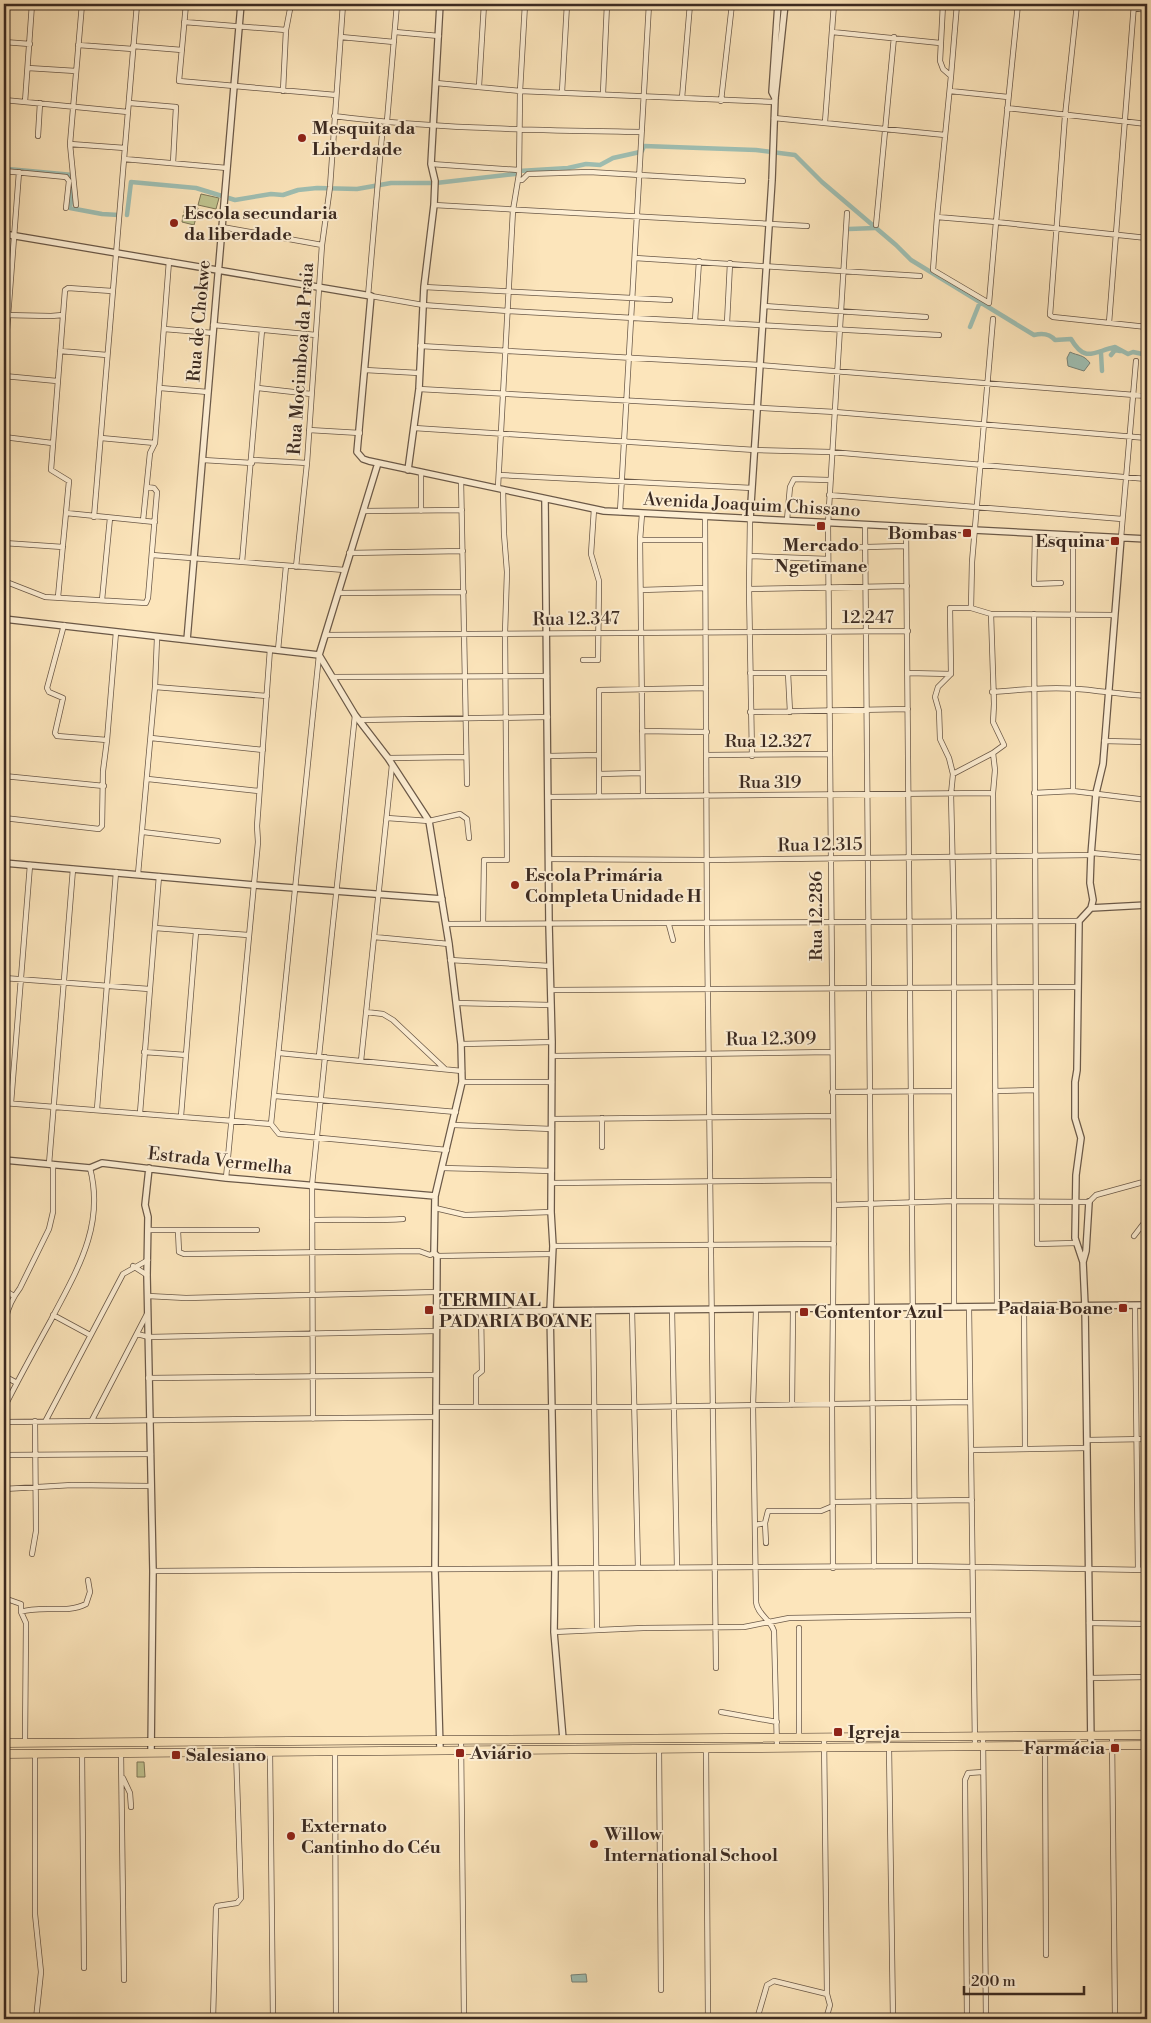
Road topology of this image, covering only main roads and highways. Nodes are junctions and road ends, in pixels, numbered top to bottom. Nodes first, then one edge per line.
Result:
1 (1147, 1735) edge
2 (4, 1743) edge
3 (1147, 1745) edge
4 (4, 1754) edge

1 - 2 highway
3 - 4 highway

